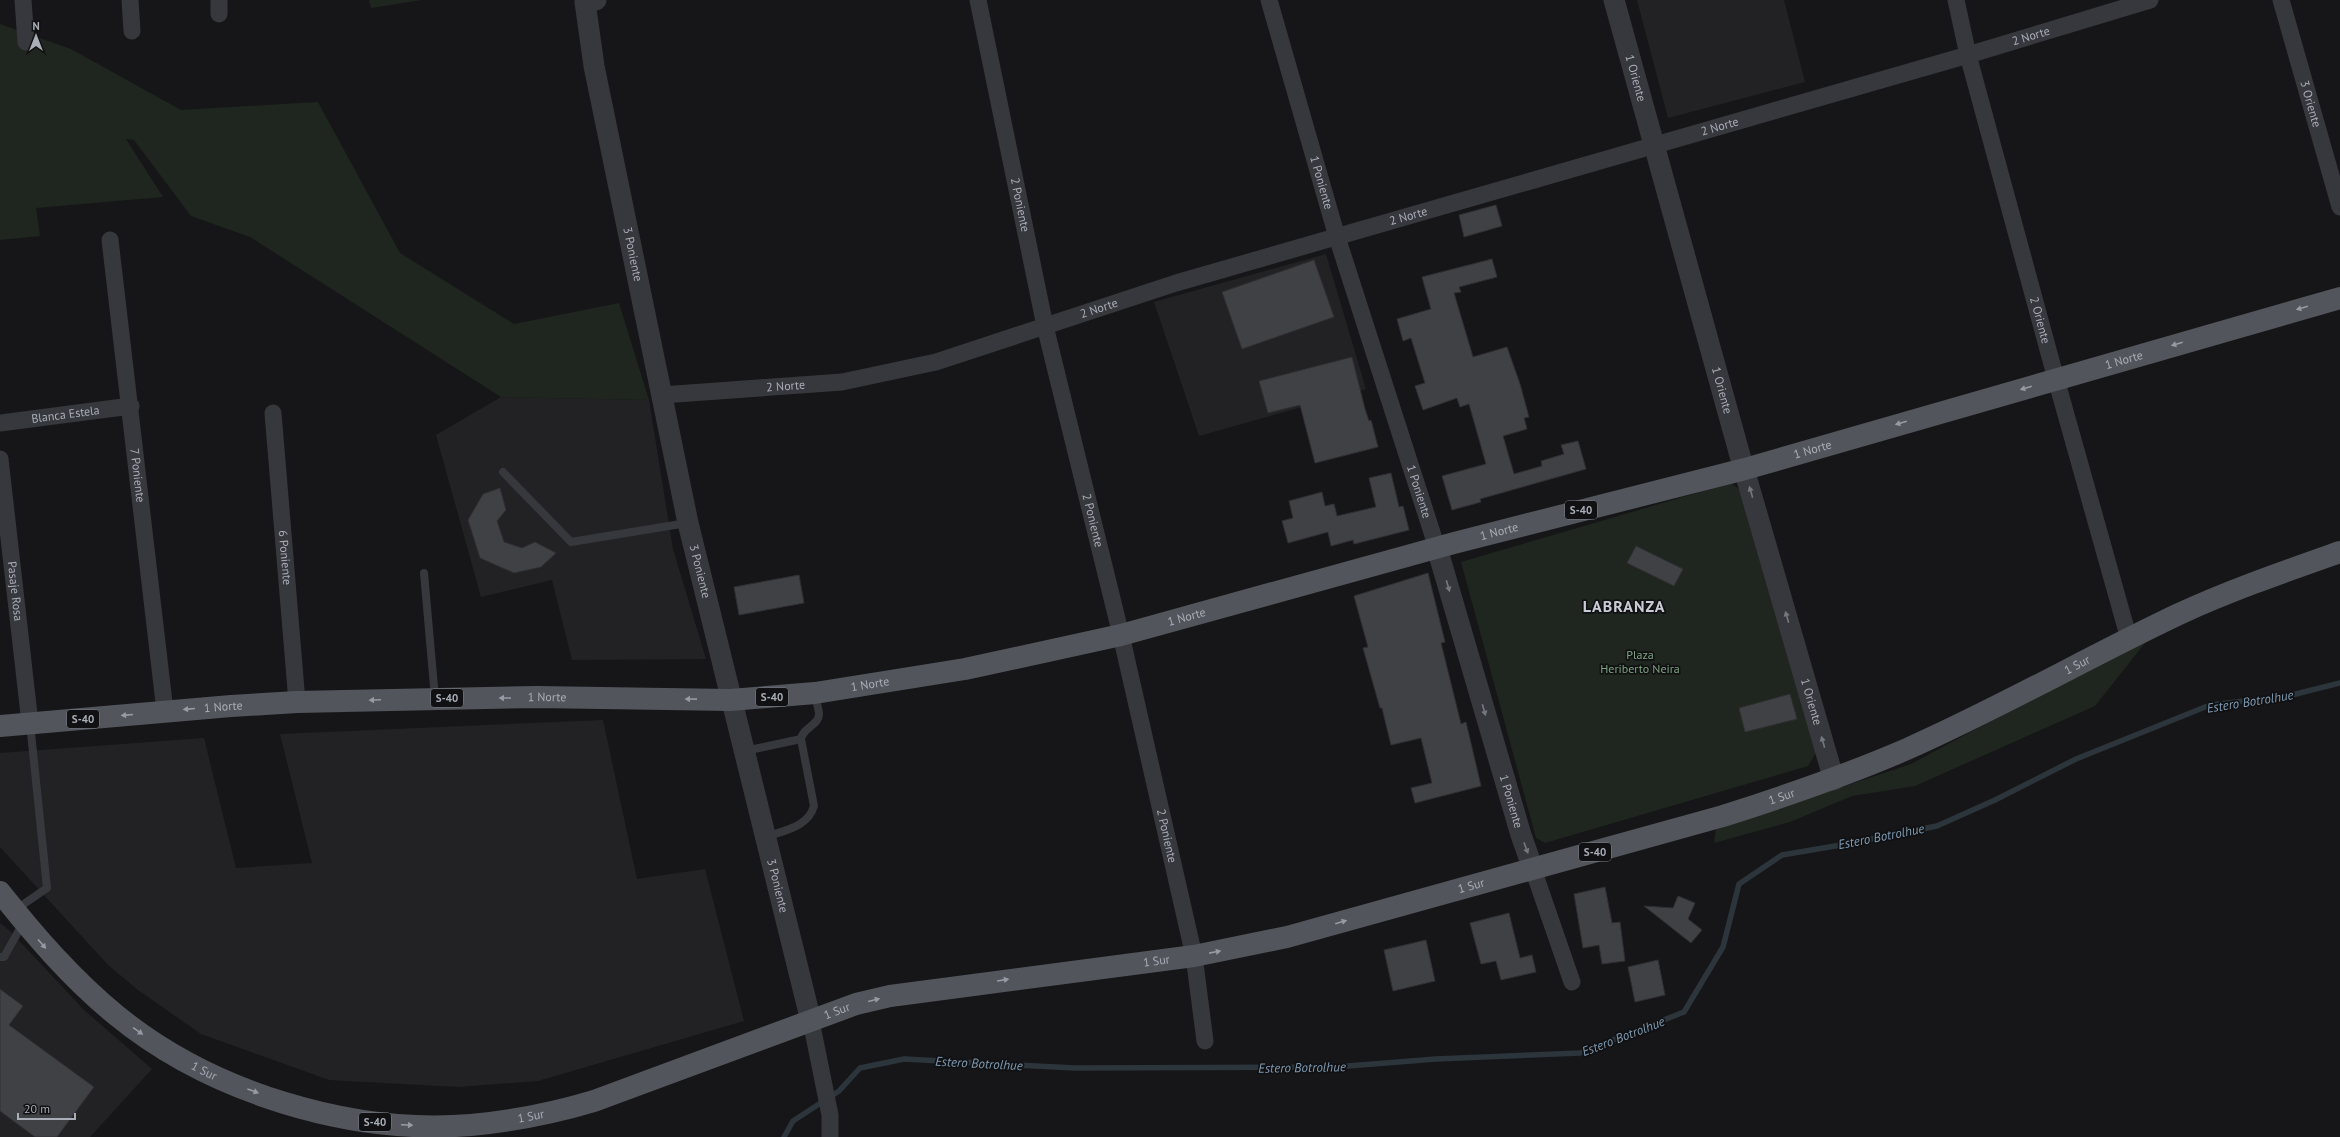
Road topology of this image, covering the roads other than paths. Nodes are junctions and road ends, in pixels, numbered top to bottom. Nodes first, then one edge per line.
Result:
1 (23, 0) edge
2 (130, 0) edge
3 (978, 0) edge
4 (1269, 0) edge
5 (1614, 0) edge
6 (1956, 0) edge
7 (2150, 0) edge
8 (2281, 0) edge
9 (589, 1) edge
10 (132, 31) dead end
11 (26, 42) dead end
12 (1968, 56) junction
13 (1654, 144) junction
14 (2340, 208) edge
15 (1337, 237) junction
16 (110, 240) dead end
17 (2340, 298) edge
18 (1045, 326) junction
19 (2056, 379) junction
20 (662, 395) junction
21 (131, 406) junction
22 (273, 413) dead end
23 (0, 423) edge
24 (0, 459) edge
25 (1744, 469) junction
26 (503, 472) dead end
27 (688, 523) junction
28 (1437, 548) junction
29 (2340, 552) edge
30 (424, 573) dead end
31 (1121, 636) junction
32 (2129, 639) junction
33 (815, 693) junction
34 (435, 698) junction
35 (730, 700) junction
36 (296, 702) junction
37 (165, 711) junction
38 (30, 723) junction
39 (0, 726) edge
40 (801, 739) junction
41 (743, 751) junction
42 (1834, 780) junction
43 (765, 838) junction
44 (1533, 869) junction
45 (8, 903) edge
46 (1194, 956) junction
47 (0, 957) edge
48 (1572, 982) dead end
49 (811, 1022) junction
50 (1205, 1041) dead end
51 (830, 1137) edge

1 - 11 street
2 - 10 street
3 - 18 street, 2 Poniente
4 - 15 street, 1 Poniente
5 - 13 street, 1 Oriente
6 - 12 street, 2 Oriente
7 - 12 street, 2 Norte
8 - 14 street, 3 Oriente
9 - 20 street, 3 Poniente
12 - 13 street, 2 Norte
12 - 19 street, 2 Oriente
13 - 15 street, 2 Norte
13 - 25 street, 1 Oriente
15 - 18 street, 2 Norte
15 - 28 street, 1 Poniente
16 - 21 street, 7 Poniente
17 -> 19 main road, 1 Norte / S-40
18 - 20 street, 2 Norte
18 - 31 street, 2 Poniente
19 -> 25 main road, 1 Norte / S-40
19 - 32 street, 2 Oriente
20 - 27 street, 3 Poniente
21 - 23 street, Blanca Estela
21 - 37 street, 7 Poniente
22 - 36 street, 6 Poniente
24 - 38 street, Pasaje Rosa
25 - 28 main road, 1 Norte / S-40
42 -> 25 street, 1 Oriente
26 - 27 lane
27 - 35 street, 3 Poniente
28 - 31 main road, 1 Norte / S-40
28 -> 44 street, 1 Poniente
29 - 32 main road, 1 Sur / S-40
30 - 34 lane
31 - 33 main road, 1 Norte / S-40
31 - 46 street, 2 Poniente
32 - 42 main road, 1 Sur / S-40
33 - 35 main road, 1 Norte / S-40
33 - 40 lane
35 -> 34 main road, 1 Norte / S-40
34 -> 36 main road, 1 Norte / S-40
35 - 41 street, 3 Poniente
36 -> 37 main road, 1 Norte / S-40
37 -> 38 main road, 1 Norte / S-40
38 - 39 main road, 1 Norte / S-40
38 - 45 lane
40 - 41 lane
40 - 43 lane
41 - 43 street, 3 Poniente
42 - 44 main road, 1 Sur / S-40
43 - 49 street, 3 Poniente
46 -> 44 main road, 1 Sur / S-40
44 - 48 street, 1 Poniente
45 - 47 lane
45 -> 49 main road, 1 Sur / S-40
49 -> 46 main road, 1 Sur / S-40
46 - 50 street, 2 Poniente
49 - 51 street, 3 Poniente

